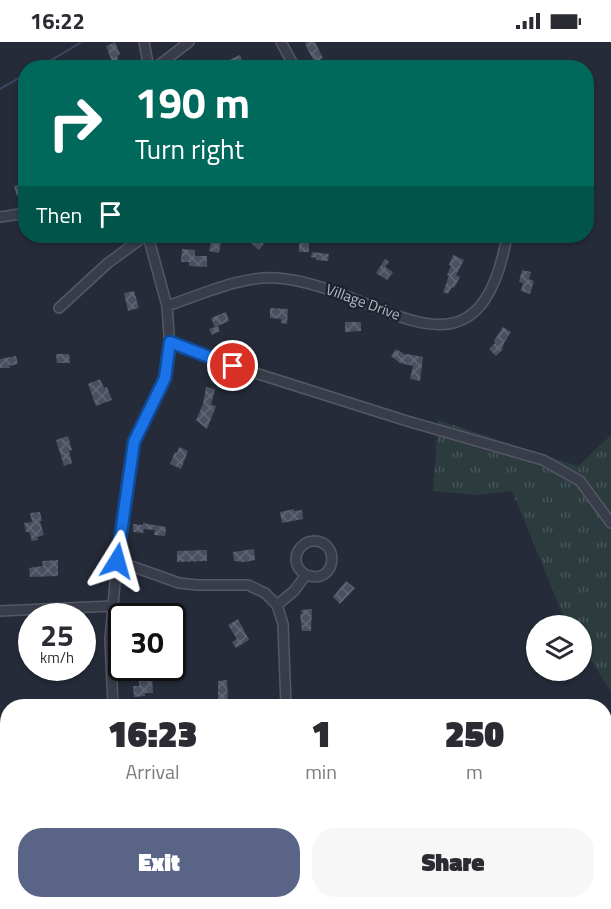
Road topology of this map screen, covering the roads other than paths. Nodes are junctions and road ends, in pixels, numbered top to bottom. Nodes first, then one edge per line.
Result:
1 (144, 42) edge
2 (189, 42) edge
3 (281, 42) edge
4 (147, 60) edge
5 (165, 60) edge
6 (291, 60) edge
7 (18, 215) edge
8 (0, 218) edge
9 (136, 243) edge
10 (148, 243) edge
11 (505, 243) edge
12 (167, 306) junction
13 (59, 308) dead end
14 (170, 342) junction
15 (611, 523) edge
16 (117, 561) junction
17 (306, 575) junction
18 (113, 603) edge
19 (277, 605) junction
20 (108, 606) edge
21 (0, 611) edge
22 (112, 681) edge
23 (113, 699) edge
24 (285, 699) edge

1 - 4 street
2 - 5 street
3 - 6 street
7 - 8 street
9 - 13 street
10 - 12 street
11 - 12 street, Village Drive
12 - 14 street
14 - 15 street
14 - 16 street
16 - 18 street
16 - 19 street
17 - 17 street
17 - 19 street
19 - 24 street
20 - 21 street
22 - 23 street

